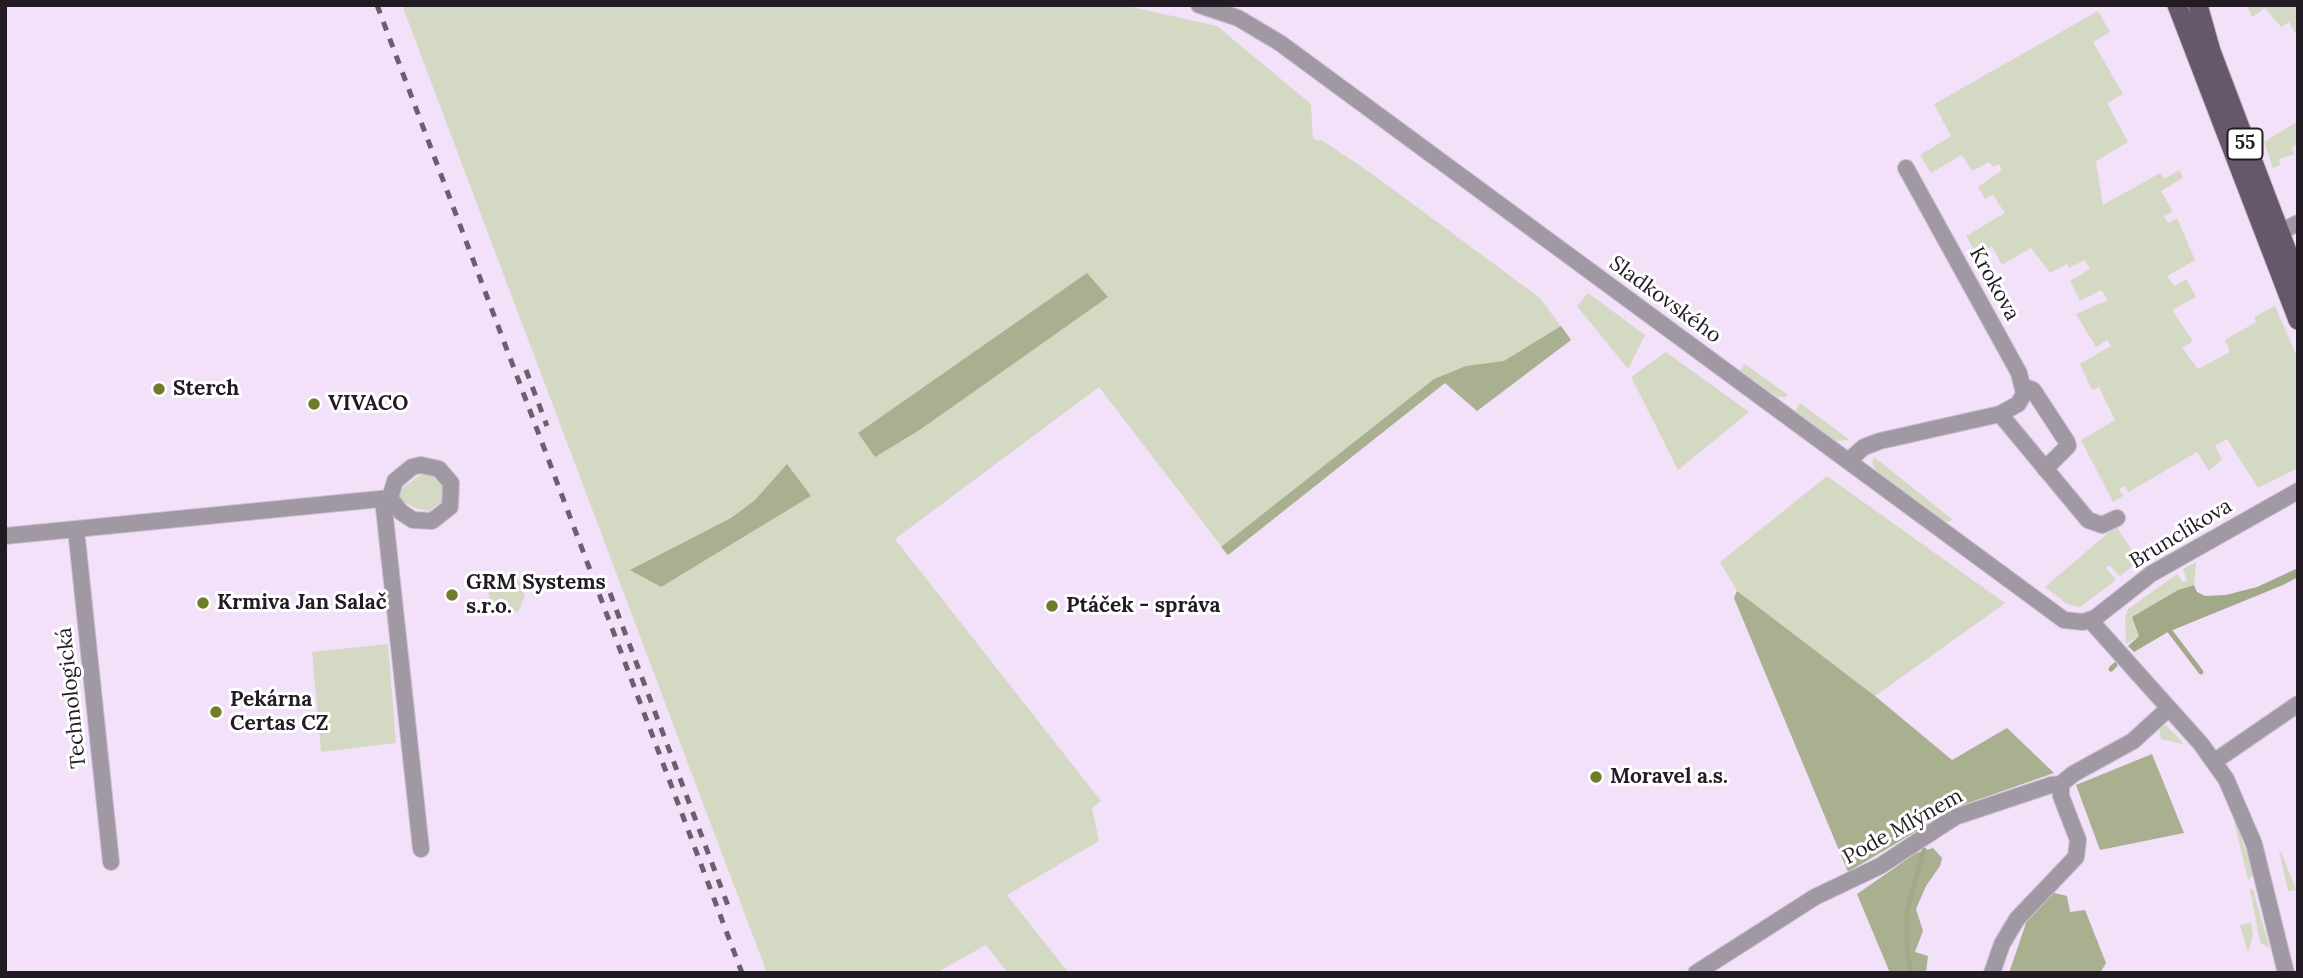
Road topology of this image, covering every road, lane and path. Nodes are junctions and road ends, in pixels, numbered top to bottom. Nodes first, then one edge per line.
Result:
1 (1199, 5) edge
2 (2177, 5) edge
3 (2198, 5) edge
4 (1219, 8) edge
5 (1906, 168) dead end
6 (2298, 223) edge
7 (2272, 236) junction
8 (2298, 280) edge
9 (2298, 320) edge
10 (2025, 387) junction
11 (2000, 414) junction
12 (1849, 461) junction
13 (2045, 469) junction
14 (2298, 491) edge
15 (2117, 518) dead end
16 (76, 529) junction
17 (5, 536) edge
18 (2090, 620) junction
19 (2298, 704) edge
20 (2169, 708) junction
21 (2215, 761) junction
22 (2061, 784) junction
23 (421, 849) dead end
24 (111, 862) dead end
25 (1696, 973) edge
26 (1992, 973) edge
27 (2286, 973) edge

1 - 4 street, Sladkovského
2 - 7 main road, 55
3 - 7 main road, 55
4 - 12 street, Sladkovského
5 - 10 street, Krokova
6 - 7 street
7 - 8 main road, 55
7 - 9 main road, 55
10 - 11 street
10 - 13 street, Krokova
11 - 12 street
11 - 13 street
12 - 18 street, Sladkovského
13 - 15 street
14 - 18 street, Brunclíkova
16 - 17 street
16 - 23 street
16 - 24 street, Technologická
18 - 20 street
19 - 21 street
20 - 21 street
20 - 22 street, Pode Mlýnem
21 - 27 street
22 - 25 street, Pode Mlýnem
22 - 26 street

